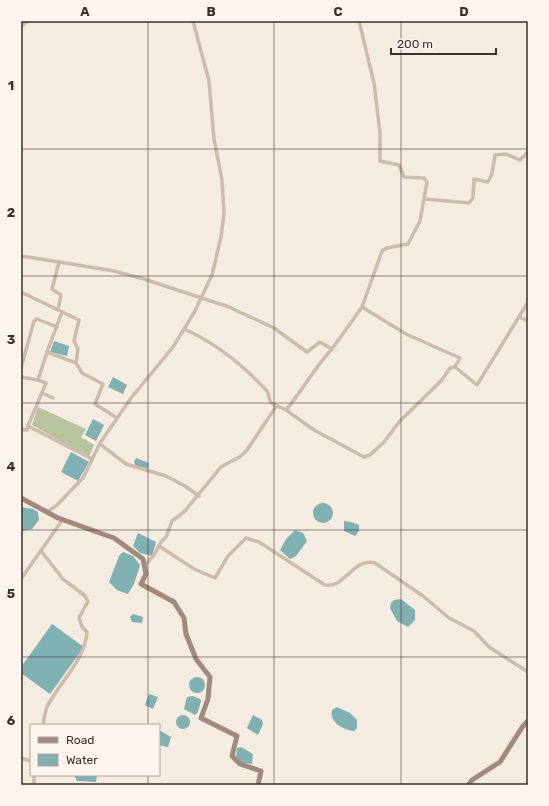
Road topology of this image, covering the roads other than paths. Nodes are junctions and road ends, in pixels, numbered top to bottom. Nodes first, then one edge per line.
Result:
1 (28, 21) edge
2 (193, 21) edge
3 (359, 21) edge
4 (21, 26) edge
5 (528, 152) edge
6 (425, 198) junction
7 (21, 256) edge
8 (59, 262) junction
9 (21, 292) edge
10 (202, 299) junction
11 (528, 302) edge
12 (362, 307) junction
13 (60, 311) junction
14 (519, 318) junction
15 (528, 321) edge
16 (56, 327) junction
17 (184, 329) junction
18 (332, 350) junction
19 (47, 352) junction
20 (76, 363) junction
21 (455, 367) junction
22 (21, 368) edge
23 (21, 378) edge
24 (38, 380) junction
25 (42, 393) junction
26 (53, 398) dead end
27 (277, 405) junction
28 (286, 410) junction
29 (117, 418) junction
30 (28, 426) junction
31 (21, 429) edge
32 (100, 444) junction
33 (92, 460) junction
34 (199, 496) junction
35 (21, 498) edge
36 (47, 512) junction
37 (63, 519) junction
38 (159, 546) junction
39 (41, 551) junction
40 (144, 566) junction
41 (21, 579) edge
42 (528, 672) edge
43 (528, 721) edge
44 (43, 724) edge
45 (258, 785) edge
46 (468, 785) edge

1 - 4 street
2 - 10 street
3 - 6 street
5 - 6 street
6 - 12 street
7 - 8 street
8 - 10 street
8 - 13 street
9 - 13 street
10 - 17 street
10 - 18 street
11 - 14 street
12 - 18 street
12 - 21 street
13 - 16 street
13 - 20 street
14 - 15 street
14 - 21 street
16 - 19 street
16 - 22 street
17 - 27 street
17 - 29 street
18 - 28 street
19 - 20 street
19 - 24 street
20 - 29 street
21 - 28 street
23 - 24 street
24 - 25 street
25 - 26 street
25 - 30 street
27 - 28 street
27 - 34 street
29 - 32 street
30 - 31 street
30 - 33 street
32 - 33 street
32 - 34 street
33 - 36 street
34 - 38 street
35 - 36 street
36 - 37 street
37 - 39 street
37 - 40 street
38 - 40 street
38 - 42 street
39 - 41 street
39 - 44 street
40 - 45 street
43 - 46 street

